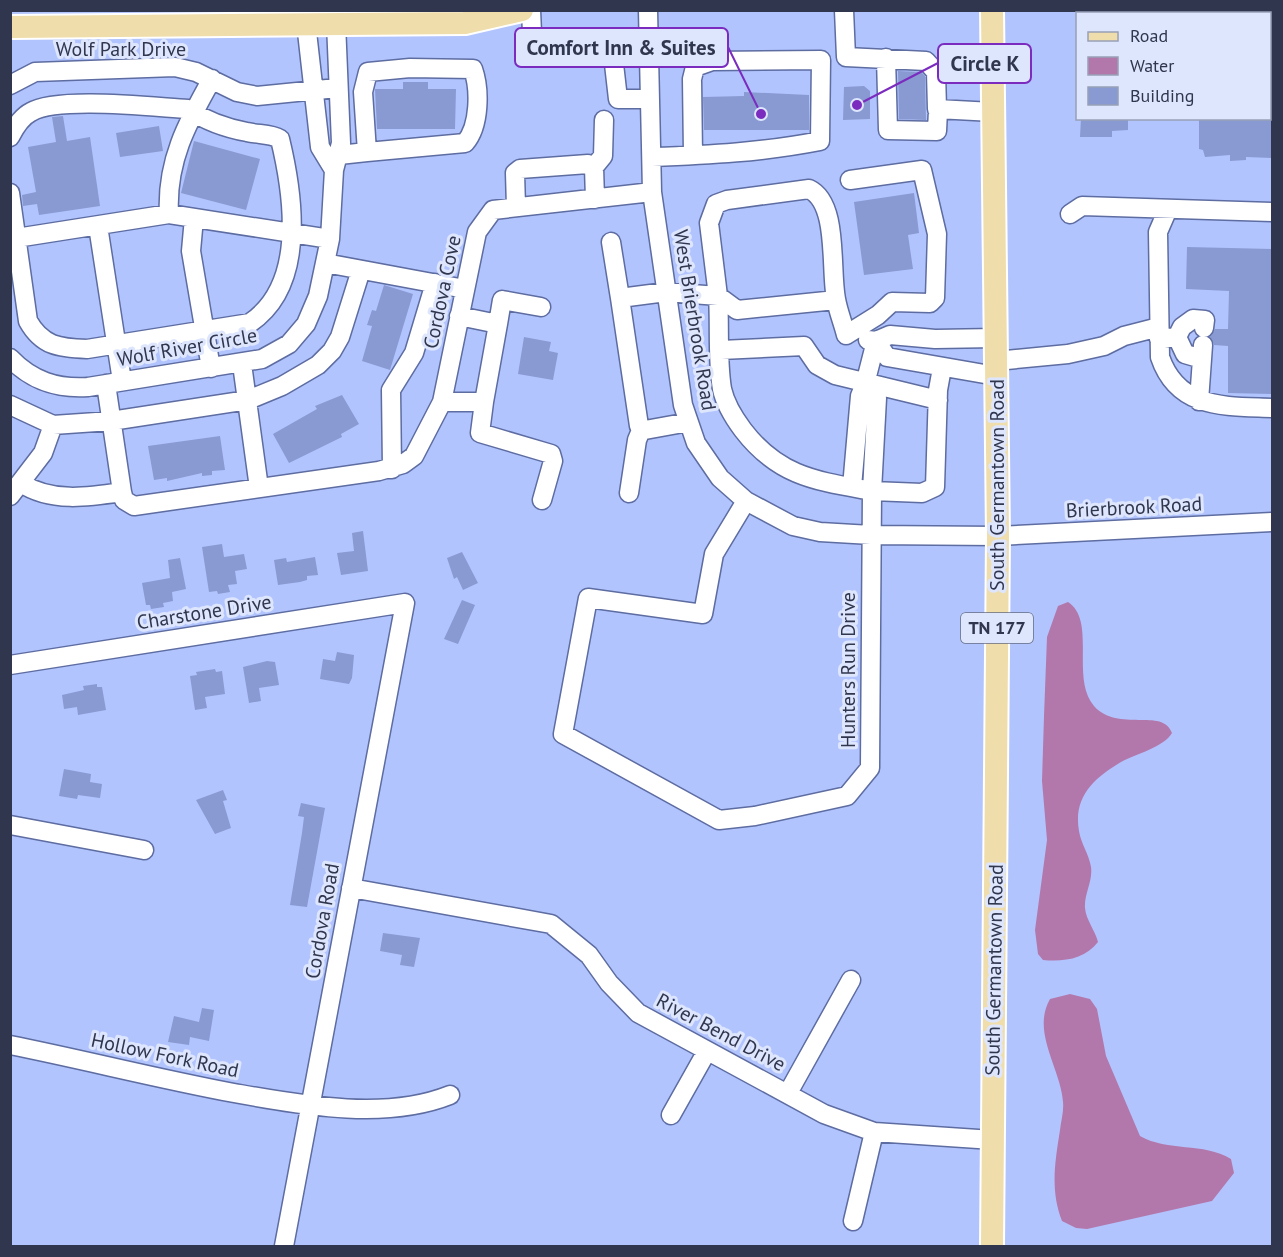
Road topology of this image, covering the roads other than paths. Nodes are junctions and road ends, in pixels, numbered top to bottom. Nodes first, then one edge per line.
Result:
1 (522, 10) edge
2 (531, 10) edge
3 (648, 10) edge
4 (844, 10) edge
5 (992, 10) edge
6 (1218, 10) edge
7 (1254, 12) edge
8 (308, 17) edge
9 (332, 17) edge
10 (10, 27) edge
11 (846, 57) junction
12 (886, 58) junction
13 (821, 60) junction
14 (212, 79) junction
15 (10, 85) edge
16 (337, 88) junction
17 (312, 91) junction
18 (650, 99) junction
19 (938, 110) junction
20 (193, 112) junction
21 (993, 112) junction
22 (604, 120) dead end
23 (10, 136) edge
24 (367, 152) junction
25 (693, 155) junction
26 (652, 157) junction
27 (337, 162) junction
28 (594, 167) junction
29 (850, 180) dead end
30 (652, 192) junction
31 (10, 193) edge
32 (595, 199) junction
33 (516, 207) junction
34 (1168, 209) junction
35 (1272, 212) edge
36 (169, 214) junction
37 (1070, 214) dead end
38 (194, 218) junction
39 (98, 225) junction
40 (292, 234) junction
41 (14, 239) edge
42 (330, 239) junction
43 (611, 242) dead end
44 (325, 264) junction
45 (361, 270) junction
46 (435, 283) junction
47 (465, 289) junction
48 (666, 292) junction
49 (718, 296) junction
50 (620, 298) junction
51 (836, 300) junction
52 (541, 307) dead end
53 (459, 316) junction
54 (498, 324) junction
55 (205, 330) junction
56 (1165, 334) junction
57 (846, 335) junction
58 (996, 338) junction
59 (876, 341) junction
60 (1203, 344) junction
61 (117, 345) junction
62 (721, 350) junction
63 (10, 358) edge
64 (242, 364) junction
65 (211, 368) junction
66 (942, 368) junction
67 (996, 369) junction
68 (114, 383) junction
69 (865, 384) junction
70 (248, 400) junction
71 (938, 400) junction
72 (1199, 401) junction
73 (442, 402) junction
74 (484, 402) junction
75 (10, 405) edge
76 (1272, 408) edge
77 (111, 421) junction
78 (688, 422) junction
79 (53, 425) junction
80 (642, 428) junction
81 (392, 469) junction
82 (852, 487) junction
83 (260, 488) junction
84 (16, 490) edge
85 (872, 491) junction
86 (122, 492) junction
87 (629, 493) dead end
88 (542, 500) dead end
89 (746, 501) junction
90 (1272, 522) edge
91 (871, 535) junction
92 (998, 536) junction
93 (405, 603) joint
94 (10, 664) edge
95 (10, 825) edge
96 (144, 850) dead end
97 (351, 888) junction
98 (851, 980) dead end
99 (10, 1045) edge
100 (706, 1051) junction
101 (788, 1093) junction
102 (450, 1095) dead end
103 (310, 1107) junction
104 (671, 1114) dead end
105 (874, 1132) junction
106 (993, 1140) junction
107 (853, 1221) dead end
108 (284, 1246) edge
109 (992, 1246) edge

1 - 9 main road
2 - 18 street
3 - 18 street, West Brierbrook Road
4 - 11 street
5 - 21 main road, South Germantown Road / TN 177
6 - 7 main road
8 - 9 main road
8 - 10 main road
8 - 17 street
9 - 16 street, Wolf River Circle
11 - 12 street
11 - 13 street
12 - 19 street
12 - 19 street
13 - 25 street
13 - 25 street
14 - 15 street, Wolf Park Drive
14 - 17 street, Wolf Park Drive
14 - 20 street
16 - 17 street, Wolf Park Drive
16 - 27 street, Wolf River Circle
17 - 27 street
18 - 26 street, West Brierbrook Road
19 - 21 street
20 - 23 street
20 - 36 street
20 - 40 street
21 - 58 main road, South Germantown Road / TN 177
22 - 28 street
24 - 24 street
24 - 27 street
25 - 26 street
26 - 30 street, West Brierbrook Road
27 - 42 street, Wolf River Circle
28 - 32 street
28 - 33 street
29 - 57 street
30 - 32 street, Cordova Cove
30 - 48 street, West Brierbrook Road
31 - 41 street
32 - 33 street, Cordova Cove
33 - 47 street, Cordova Cove
34 - 35 street
34 - 37 street
34 - 56 street
36 - 38 street
36 - 39 street
38 - 40 street
38 - 55 street
39 - 41 street
39 - 61 street
40 - 42 street
40 - 55 street
41 - 61 street
42 - 44 street, Wolf River Circle
43 - 50 street
44 - 45 street
44 - 64 street, Wolf River Circle
45 - 46 street
45 - 70 street
46 - 47 street
46 - 81 street
47 - 53 street, Cordova Cove
48 - 49 street
48 - 50 street
48 - 78 street, West Brierbrook Road
49 - 51 street
49 - 51 street
49 - 62 street
50 - 80 street
51 - 57 street
52 - 54 street
53 - 54 street
53 - 73 street, Cordova Cove
54 - 74 street
55 - 61 street
55 - 65 street
56 - 60 street
56 - 60 street
56 - 67 street
56 - 72 street
57 - 59 street
58 - 59 street
58 - 67 main road, South Germantown Road / TN 177
59 - 66 street
59 - 69 street
60 - 72 street
61 - 68 street
62 - 69 street
62 - 82 street
63 - 68 street, Wolf River Circle
64 - 65 street, Wolf River Circle
64 - 70 street
65 - 68 street, Wolf River Circle
66 - 67 street
66 - 71 street
67 - 92 main road, South Germantown Road / TN 177
68 - 77 street
69 - 71 street
69 - 82 street
69 - 85 street
70 - 77 street
70 - 83 street
71 - 85 street
72 - 76 street
73 - 74 street
73 - 81 street, Cordova Cove
74 - 88 street
75 - 79 street
77 - 79 street
77 - 86 street
78 - 80 street
78 - 89 street, West Brierbrook Road
79 - 84 street
80 - 87 street
81 - 83 street
82 - 85 street
83 - 86 street
84 - 86 street
85 - 91 street
89 - 91 street, West Brierbrook Road
89 - 91 street, Hunters Run Drive
90 - 92 street, Brierbrook Road
91 - 92 street, West Brierbrook Road
92 - 106 main road, South Germantown Road / TN 177
93 - 94 street, Charstone Drive
93 - 97 street, Cordova Road
95 - 96 street
97 - 100 street, River Bend Drive
97 - 103 street, Cordova Road
98 - 101 street
99 - 103 street, Hollow Fork Road
100 - 101 street, River Bend Drive
100 - 104 street
101 - 105 street, River Bend Drive
102 - 103 street, Hollow Fork Road
103 - 108 street, Cordova Road
105 - 106 street, River Bend Drive
105 - 107 street
106 - 109 main road, South Germantown Road / TN 177

